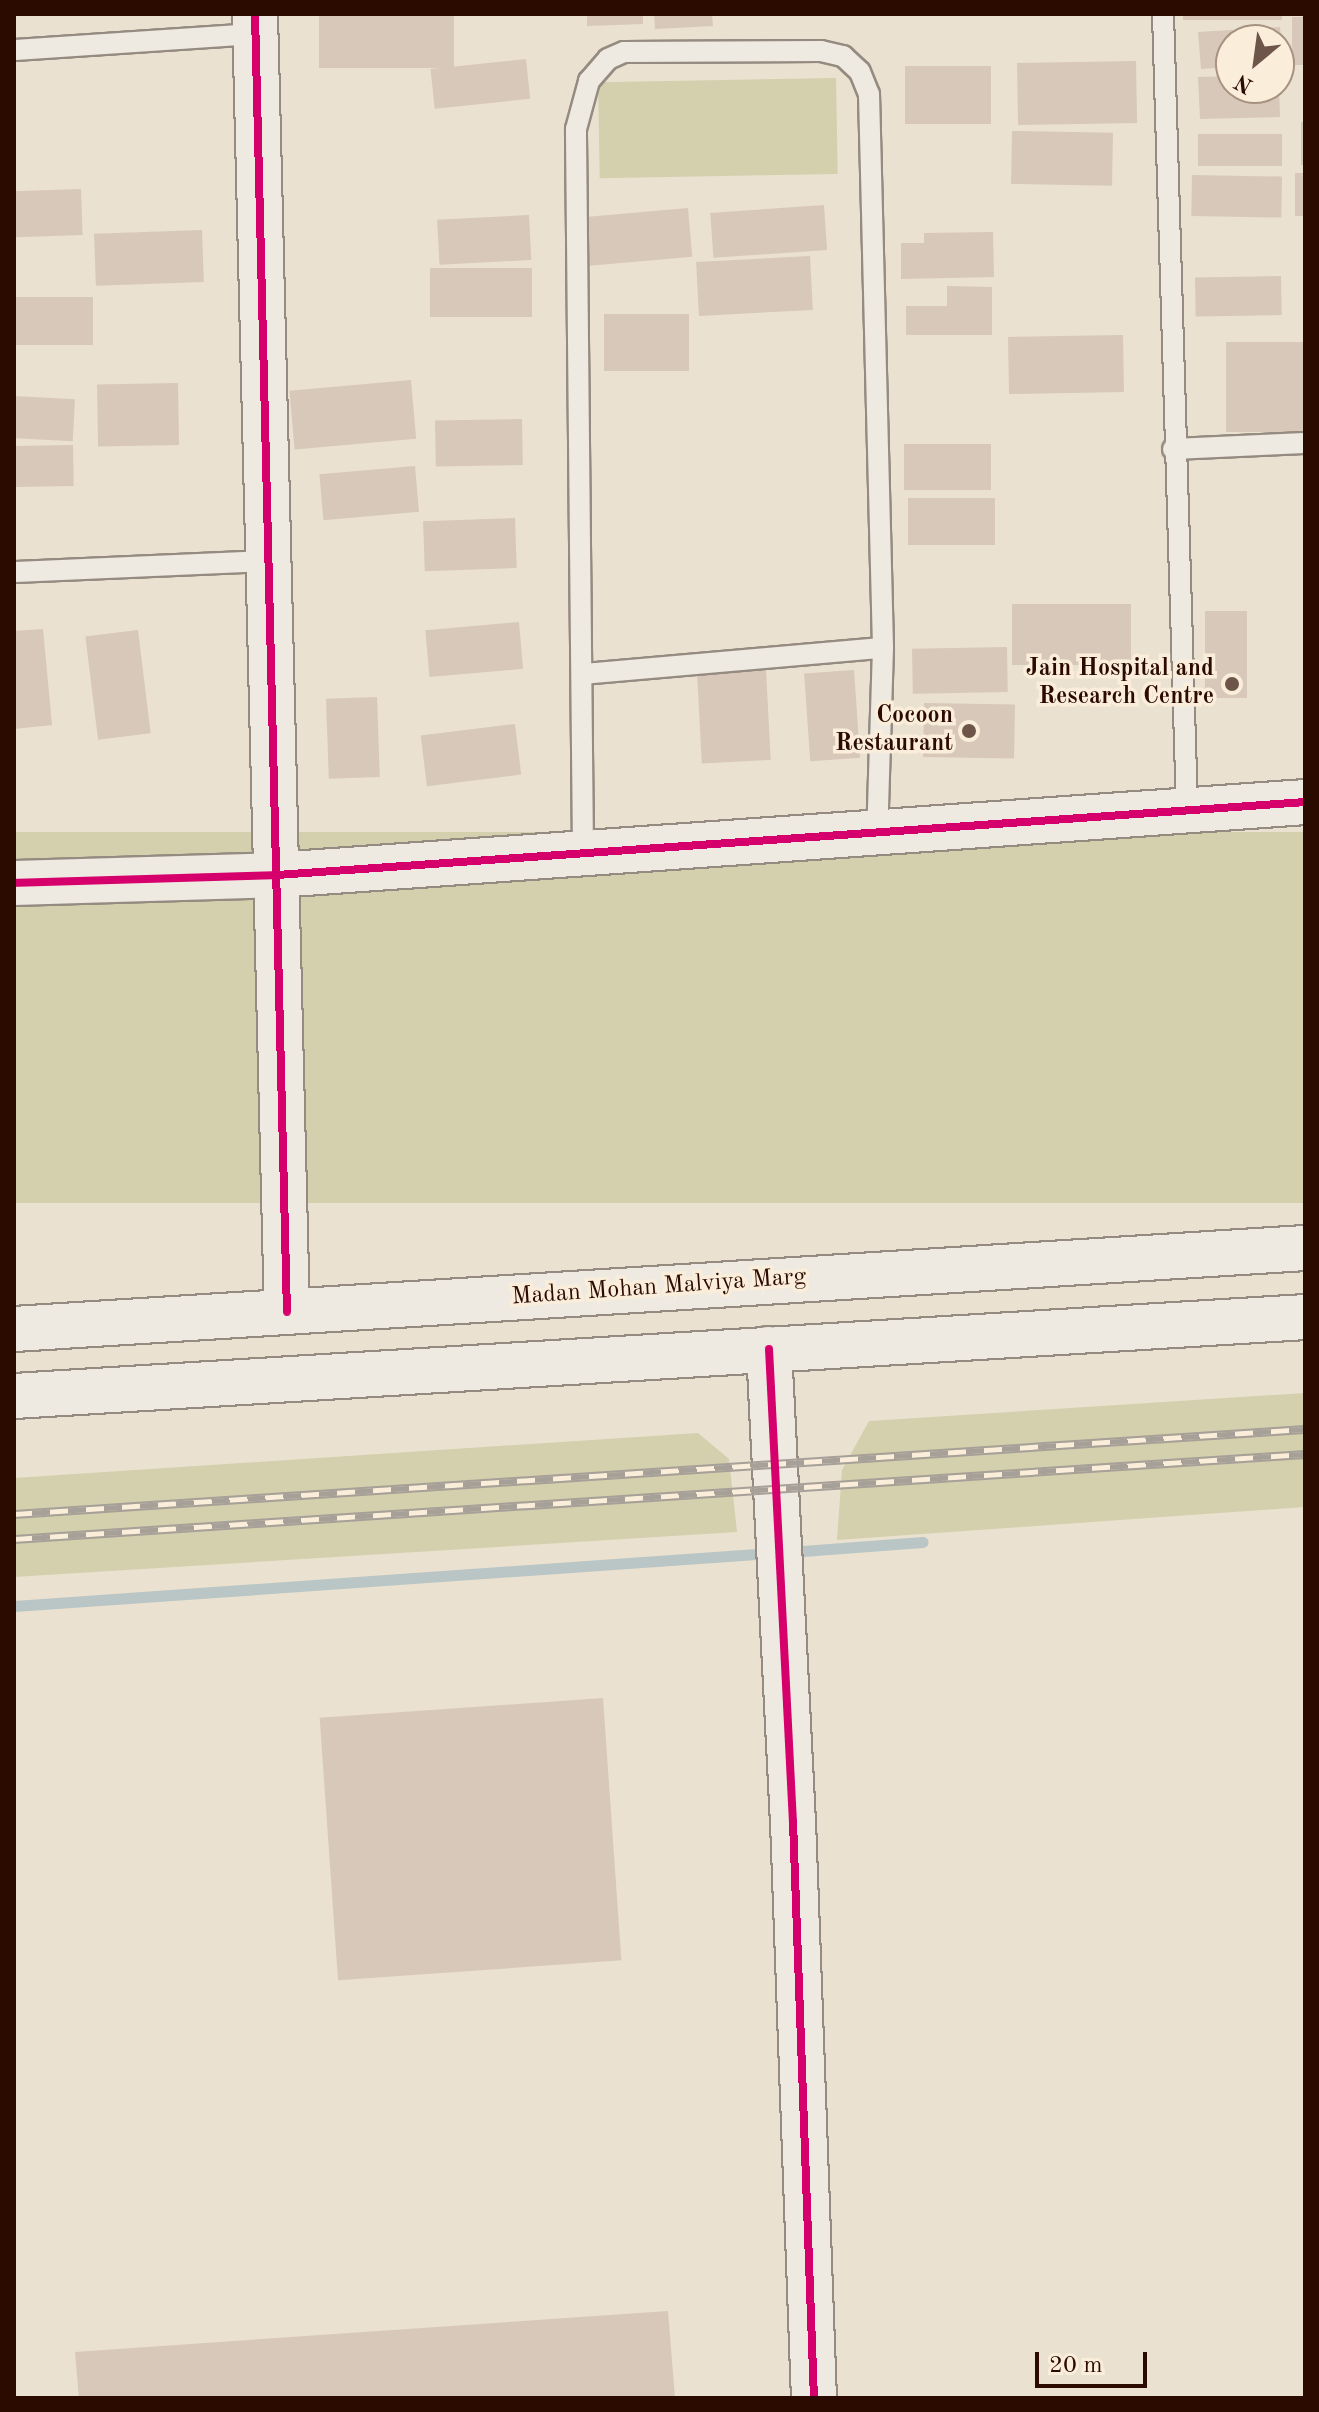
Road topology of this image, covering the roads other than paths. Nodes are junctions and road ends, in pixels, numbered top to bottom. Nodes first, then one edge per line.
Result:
1 (1163, 14) edge
2 (255, 24) edge
3 (14, 50) edge
4 (1305, 443) edge
5 (1173, 449) junction
6 (269, 561) junction
7 (14, 572) edge
8 (883, 648) junction
9 (583, 674) junction
10 (1305, 802) edge
11 (1187, 808) junction
12 (877, 836) junction
13 (583, 851) junction
14 (277, 875) junction
15 (14, 883) edge
16 (1305, 1248) edge
17 (287, 1312) junction
18 (1305, 1317) edge
19 (14, 1329) edge
20 (769, 1349) junction
21 (14, 1396) edge
22 (814, 2398) edge

1 - 5 lane
2 - 3 lane
2 - 6 street
4 - 5 lane
5 - 11 lane
6 - 7 lane
6 - 14 street
8 - 9 lane
8 - 9 lane
8 - 12 lane
9 - 13 lane
10 - 11 street
11 - 12 street
12 - 13 street
13 - 14 street
14 - 15 street
14 - 17 street
16 - 17 street, Madan Mohan Malviya Marg
17 - 19 street, Madan Mohan Malviya Marg
18 - 20 street
20 - 21 street
20 - 22 street

